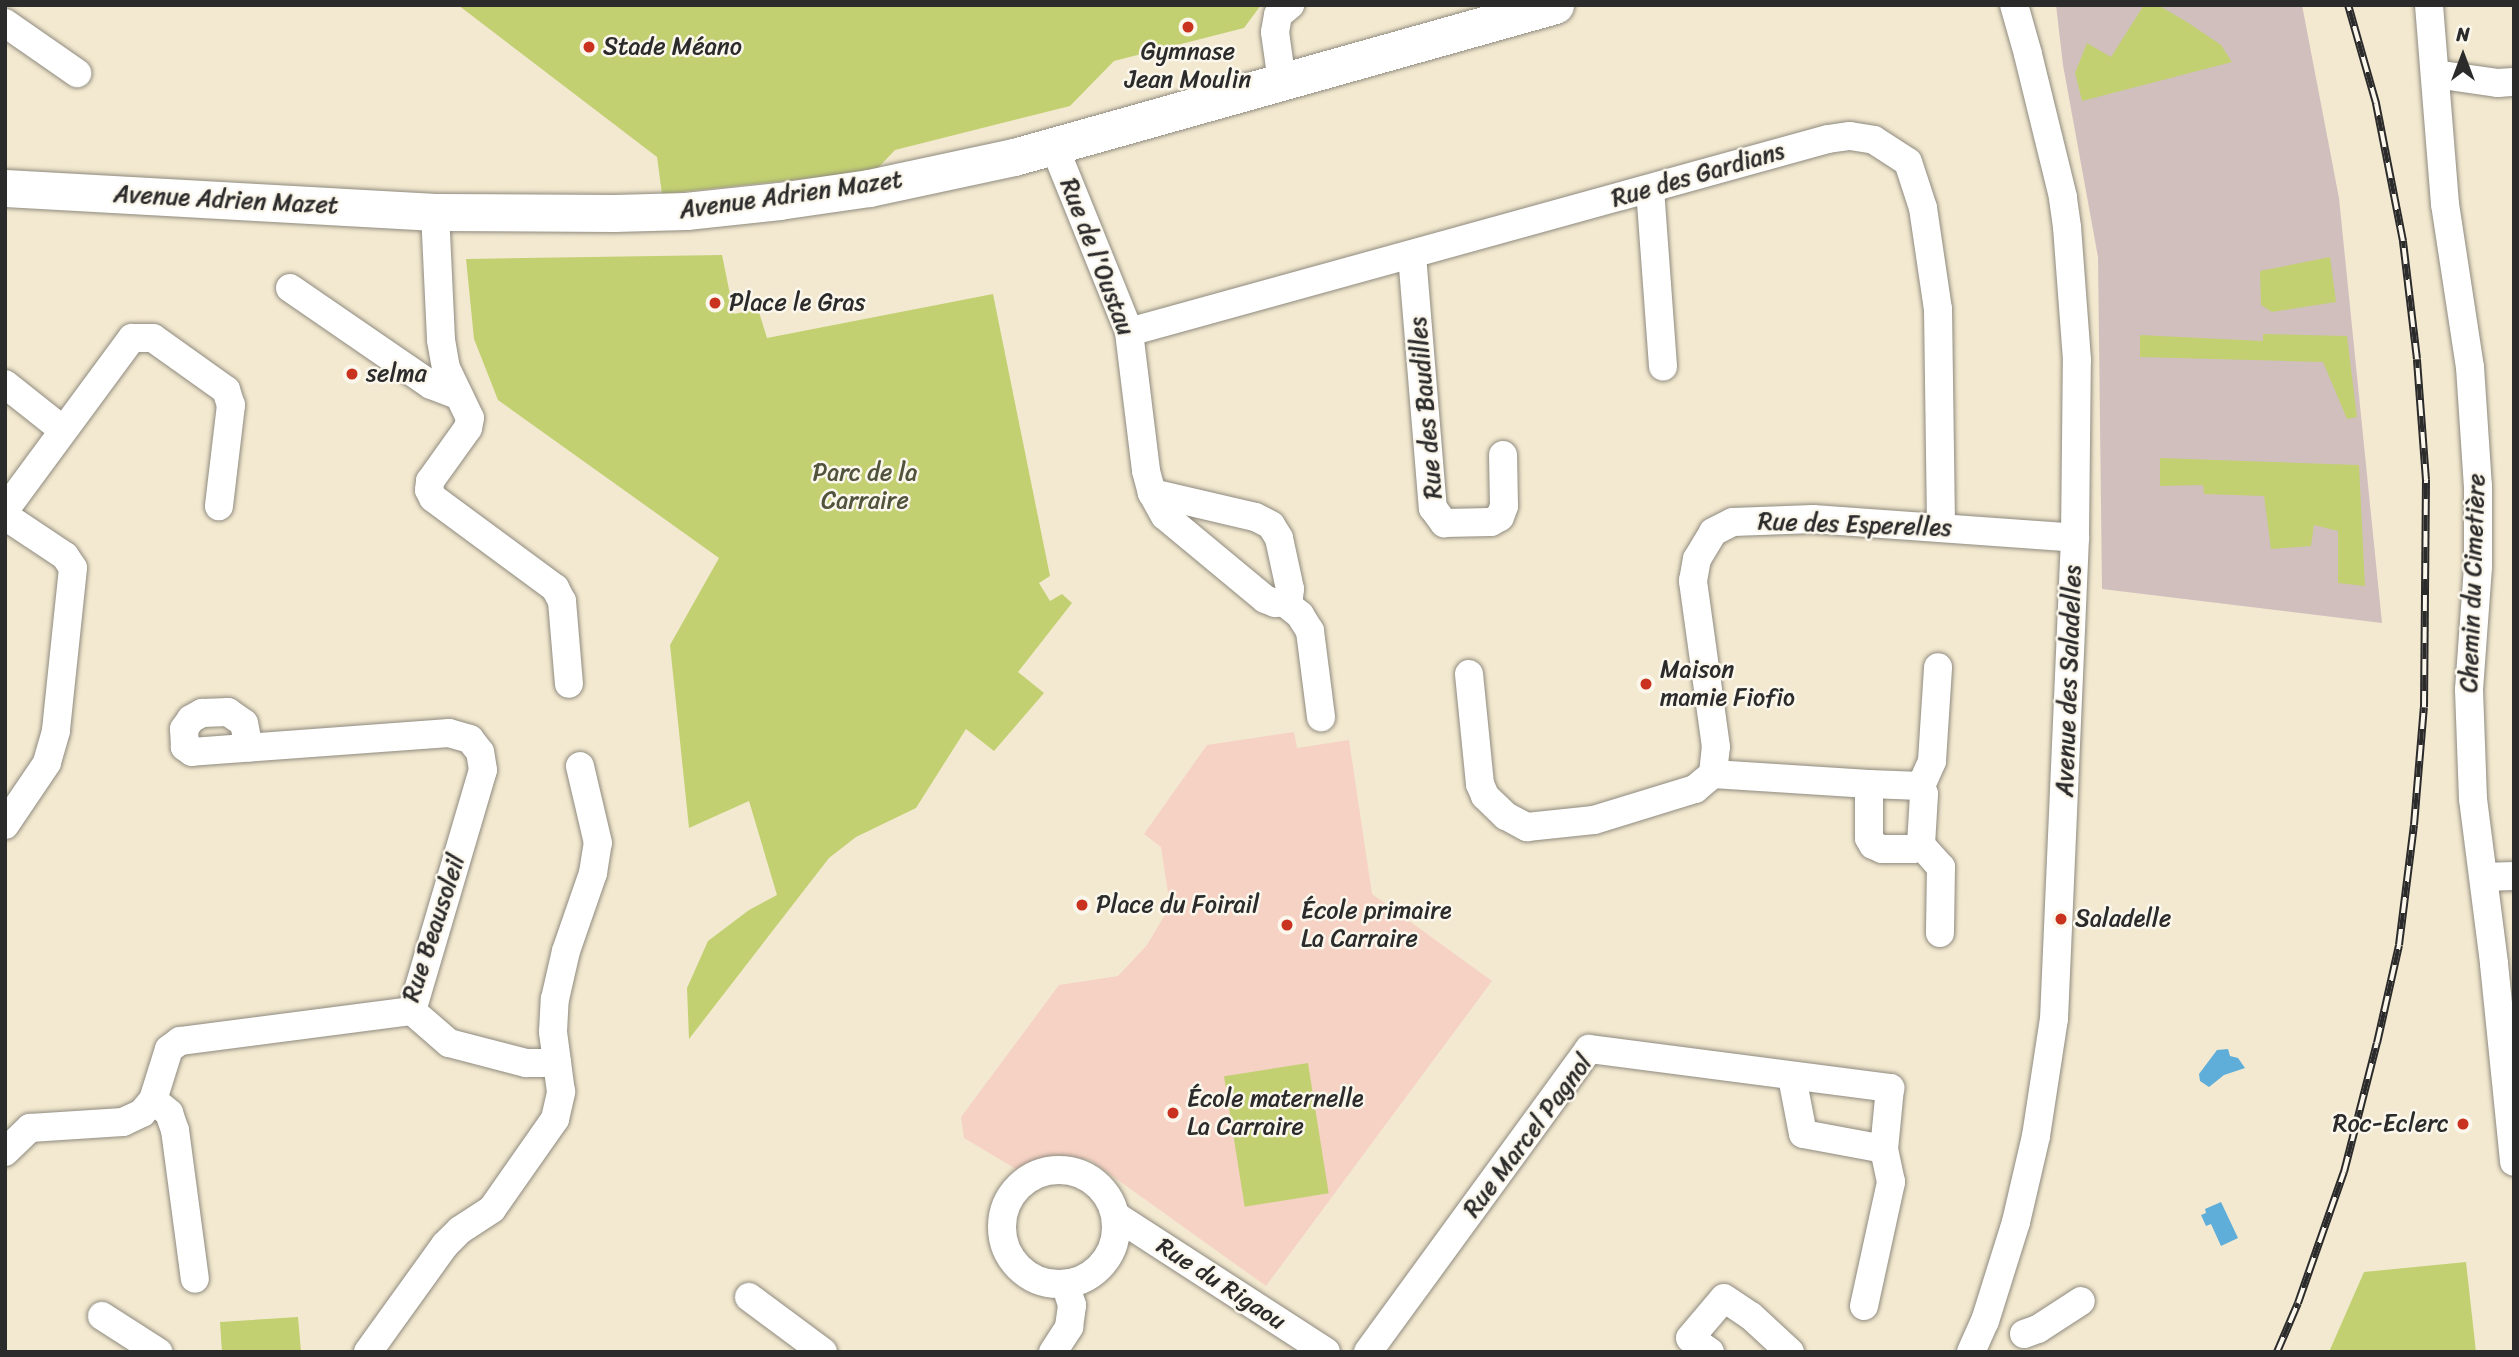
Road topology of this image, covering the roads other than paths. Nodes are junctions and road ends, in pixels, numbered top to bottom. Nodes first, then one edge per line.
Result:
1 (1290, 5) edge
2 (1555, 5) edge
3 (2014, 5) edge
4 (2429, 5) edge
5 (5, 23) edge
6 (77, 73) dead end
7 (2435, 74) junction
8 (1283, 82) junction
9 (2514, 82) edge
10 (1054, 146) junction
11 (5, 188) edge
12 (1650, 189) junction
13 (435, 212) junction
14 (1412, 255) junction
15 (290, 288) dead end
16 (1129, 332) junction
17 (1663, 366) dead end
18 (5, 383) edge
19 (457, 396) junction
20 (63, 430) junction
21 (1503, 455) dead end
22 (1152, 493) junction
23 (219, 506) dead end
24 (5, 513) edge
25 (1941, 527) junction
26 (2075, 538) junction
27 (1284, 602) junction
28 (1938, 667) dead end
29 (1469, 674) dead end
30 (569, 684) dead end
31 (1321, 717) dead end
32 (249, 748) dead end
33 (580, 766) dead end
34 (1713, 774) junction
35 (1869, 784) junction
36 (1921, 786) junction
37 (5, 825) edge
38 (1921, 845) junction
39 (2514, 876) edge
40 (2484, 877) junction
41 (1940, 933) dead end
42 (412, 1011) junction
43 (557, 1063) junction
44 (1792, 1077) junction
45 (153, 1100) junction
46 (1884, 1149) junction
47 (5, 1152) edge
48 (2514, 1161) edge
49 (1116, 1216) junction
50 (195, 1279) dead end
51 (1065, 1284) junction
52 (749, 1297) dead end
53 (2081, 1301) dead end
54 (1864, 1306) dead end
55 (102, 1316) dead end
56 (1985, 1321) junction
57 (2030, 1343) edge
58 (158, 1352) edge
59 (368, 1352) edge
60 (823, 1352) edge
61 (1054, 1352) edge
62 (1326, 1352) edge
63 (1368, 1352) edge
64 (1710, 1352) edge
65 (1790, 1352) edge
66 (1971, 1352) edge

1 - 8 street
2 - 8 street, Avenue Adrien Mazet
3 - 26 street, Avenue des Saladelles
4 - 7 street, Chemin du Cimetière
5 - 6 street
7 - 9 street
7 - 40 street, Chemin du Cimetière
8 - 10 street, Avenue Adrien Mazet
10 - 13 street, Avenue Adrien Mazet
10 - 16 street, Rue de l'Oustau
11 - 13 street, Avenue Adrien Mazet
12 - 14 street, Rue des Gardians
12 - 17 street
12 - 25 street, Rue des Gardians
13 - 19 street
14 - 16 street, Rue des Gardians
14 - 21 street, Rue des Baudilles
15 - 19 street
16 - 22 street, Rue de l'Oustau
18 - 20 street
19 - 30 street
20 - 23 street
20 - 24 street
22 - 27 street, Rue de l'Oustau
22 - 27 street
24 - 37 street
25 - 26 street, Rue des Esperelles
25 - 34 street, Rue des Esperelles
26 - 56 street, Avenue des Saladelles
27 - 31 street, Rue de l'Oustau
28 - 36 street
29 - 34 street
32 - 42 street, Rue Beausoleil
33 - 43 street
34 - 35 street
35 - 36 street
35 - 38 street
36 - 38 street
38 - 41 street
39 - 40 street
40 - 48 street, Chemin du Cimetière
42 - 43 street
42 - 45 street, Rue Beausoleil
43 - 59 street
44 - 46 street
44 - 46 street, Rue Marcel Pagnol
44 - 63 street, Rue Marcel Pagnol
45 - 47 street
45 - 50 street
46 - 54 street, Rue Marcel Pagnol
49 - 51 street
49 - 51 street
49 - 62 street, Rue du Rigaou
51 - 61 street
52 - 60 street
53 - 57 street
55 - 58 street
56 - 57 street
56 - 66 street, Avenue des Saladelles
64 - 65 street

